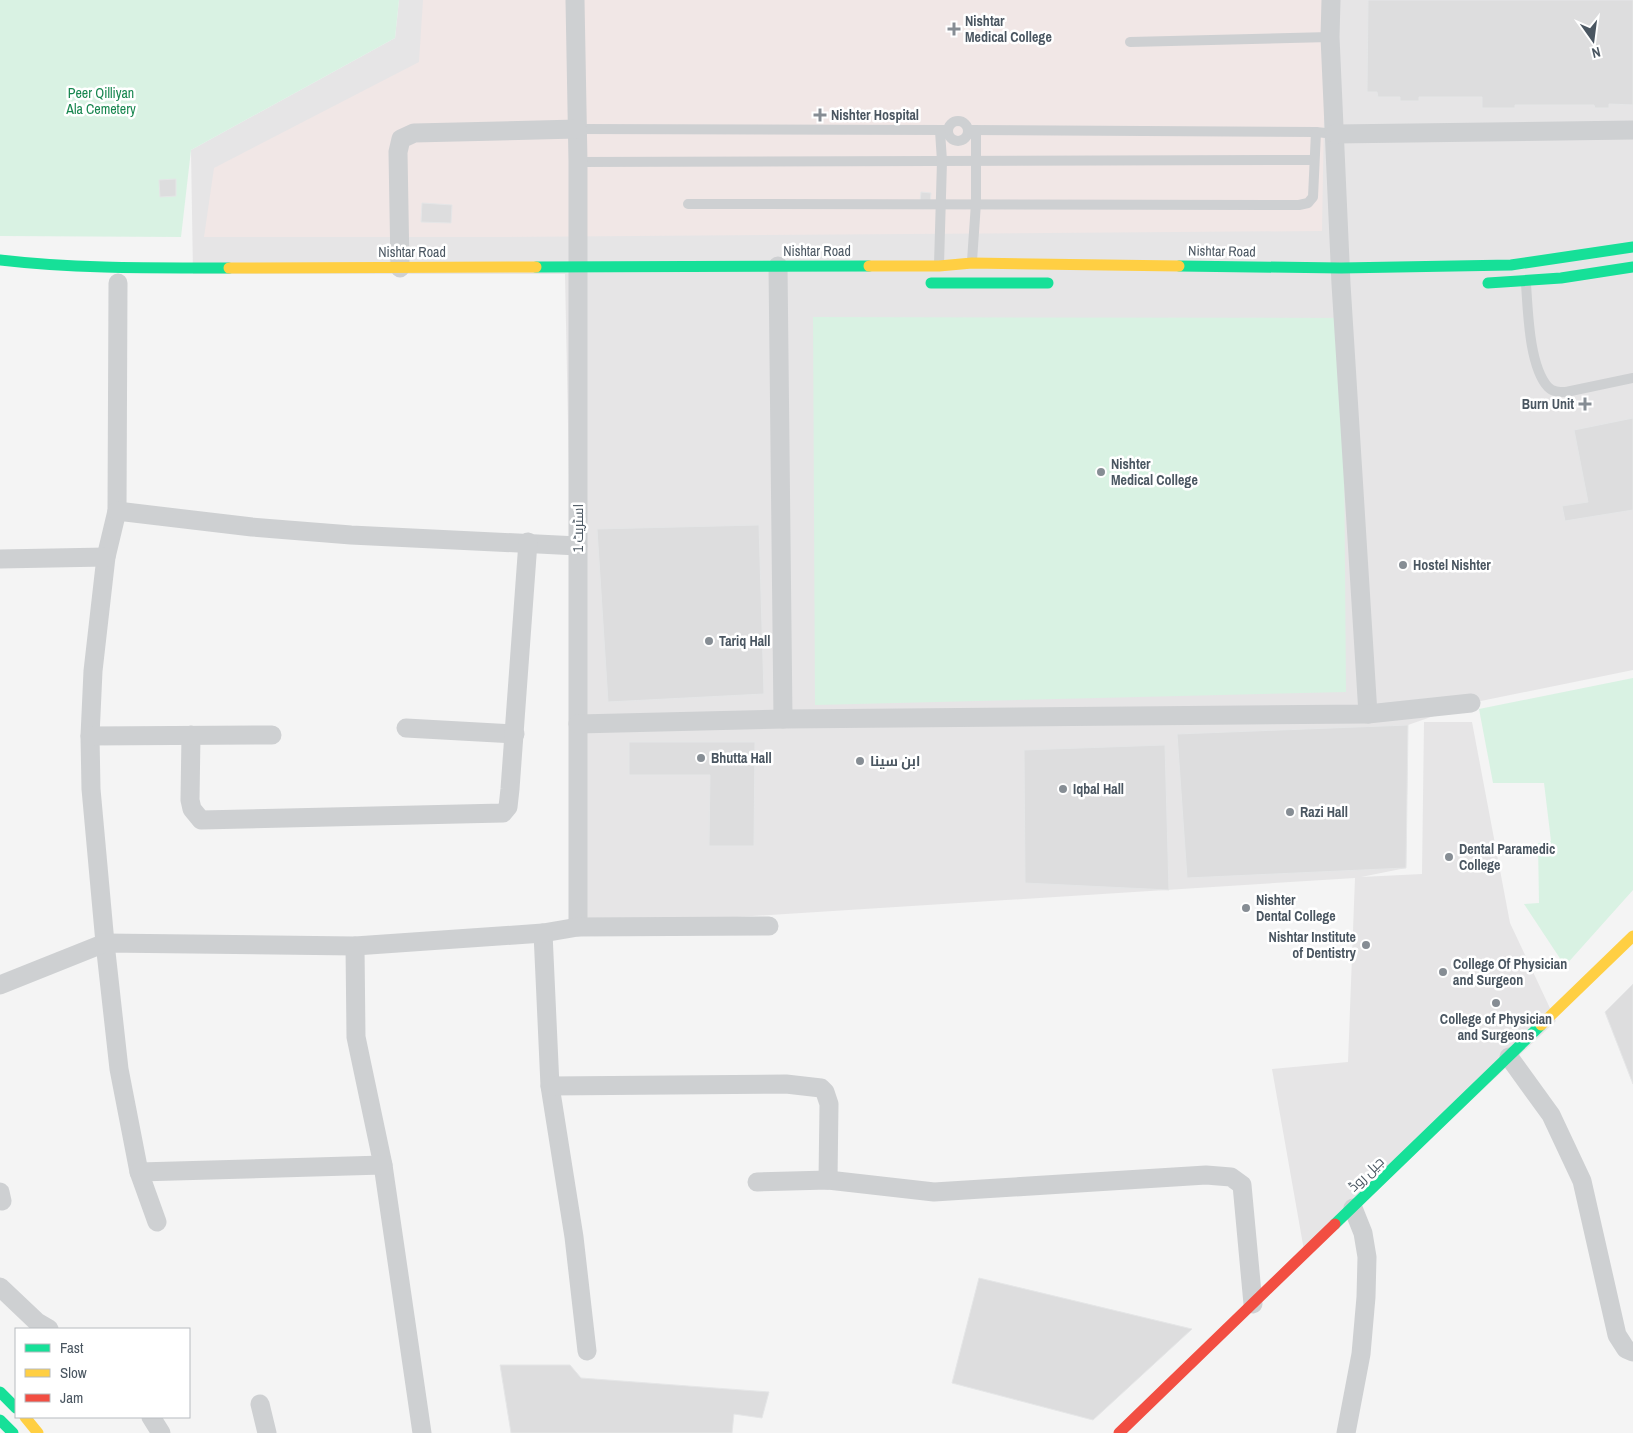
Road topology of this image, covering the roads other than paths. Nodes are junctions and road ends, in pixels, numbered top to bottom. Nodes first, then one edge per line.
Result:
1 (574, 0) edge
2 (1331, 0) edge
3 (1330, 37) junction
4 (1130, 42) dead end
5 (577, 130) junction
6 (972, 130) junction
7 (1633, 130) edge
8 (944, 131) junction
9 (1316, 132) junction
10 (1335, 134) junction
11 (976, 160) junction
12 (1314, 160) junction
13 (942, 161) junction
14 (578, 162) junction
15 (976, 203) junction
16 (688, 204) dead end
17 (940, 204) junction
18 (1633, 247) edge
19 (0, 260) edge
20 (972, 263) junction
21 (939, 266) junction
22 (1633, 267) edge
23 (400, 268) junction
24 (577, 278) junction
25 (778, 279) junction
26 (1341, 280) junction
27 (118, 283) dead end
28 (916, 283) dead end
29 (975, 283) junction
30 (1064, 283) dead end
31 (1477, 283) dead end
32 (1526, 283) junction
33 (1633, 378) edge
34 (117, 511) junction
35 (528, 542) junction
36 (578, 546) junction
37 (106, 557) junction
38 (0, 558) edge
39 (1471, 703) dead end
40 (1368, 714) junction
41 (783, 719) junction
42 (578, 724) junction
43 (406, 728) dead end
44 (515, 734) junction
45 (191, 735) junction
46 (272, 735) dead end
47 (90, 736) junction
48 (770, 926) dead end
49 (578, 928) junction
50 (543, 934) junction
51 (1633, 936) edge
52 (105, 943) junction
53 (355, 946) junction
54 (0, 985) edge
55 (1509, 1057) junction
56 (550, 1086) junction
57 (383, 1165) junction
58 (139, 1172) junction
59 (828, 1180) junction
60 (757, 1182) dead end
61 (1353, 1208) junction
62 (157, 1222) dead end
63 (0, 1287) edge
64 (1253, 1304) junction
65 (47, 1328) edge
66 (587, 1351) dead end
67 (1633, 1352) edge
68 (0, 1392) edge
69 (260, 1404) dead end
70 (15, 1407) edge
71 (25, 1418) edge
72 (152, 1418) edge
73 (0, 1420) edge
74 (13, 1433) edge
75 (38, 1433) edge
76 (161, 1433) edge
77 (266, 1433) edge
78 (422, 1433) edge
79 (1119, 1433) edge
80 (1346, 1433) edge

1 - 5 street, اسٹریٹ 1
2 - 3 street
3 - 4 lane
3 - 10 street
5 - 8 lane
5 - 14 street, اسٹریٹ 1
5 - 23 street
6 - 8 lane
6 - 9 lane
6 - 11 lane
7 - 10 street
8 - 13 lane
9 - 10 lane
9 - 12 lane
10 - 26 street
11 - 12 lane
11 - 13 lane
11 - 15 lane
12 - 15 lane
13 - 14 lane
13 - 17 lane
14 - 24 street, اسٹریٹ 1
15 - 17 lane
15 - 20 lane
16 - 17 lane
17 - 21 lane
18 - 26 main road, Nishtar Road
19 - 23 main road, Nishtar Road
20 - 21 main road, Nishtar Road
20 - 26 main road, Nishtar Road
20 - 29 lane
21 - 25 main road, Nishtar Road
22 - 32 main road
23 - 24 main road, Nishtar Road
24 - 25 main road, Nishtar Road
24 - 36 street, اسٹریٹ 1
25 - 41 street
26 - 40 street
27 - 34 street
28 - 29 main road
29 - 30 main road
31 - 32 main road
32 - 33 lane
34 - 35 street
34 - 37 street
35 - 36 street
35 - 44 street
36 - 42 street, اسٹریٹ 1
37 - 38 street
37 - 47 street
39 - 40 street
40 - 41 street
41 - 42 street
42 - 49 street, اسٹریٹ 1
43 - 44 street
44 - 45 street
45 - 46 street
45 - 47 street
47 - 52 street
48 - 49 street
49 - 50 street
50 - 53 street
50 - 56 street
51 - 55 main road, جیل روڈ
52 - 53 street
52 - 54 street
52 - 58 street
53 - 57 street
55 - 61 main road, جیل روڈ
55 - 67 street
56 - 59 street
56 - 66 street
57 - 58 street
57 - 78 street
58 - 62 street
59 - 60 street
59 - 64 street
61 - 64 main road, جیل روڈ
61 - 80 street
63 - 65 street
64 - 79 main road, جیل روڈ
68 - 70 main road
69 - 77 street
71 - 75 main road
72 - 76 street
73 - 74 main road

